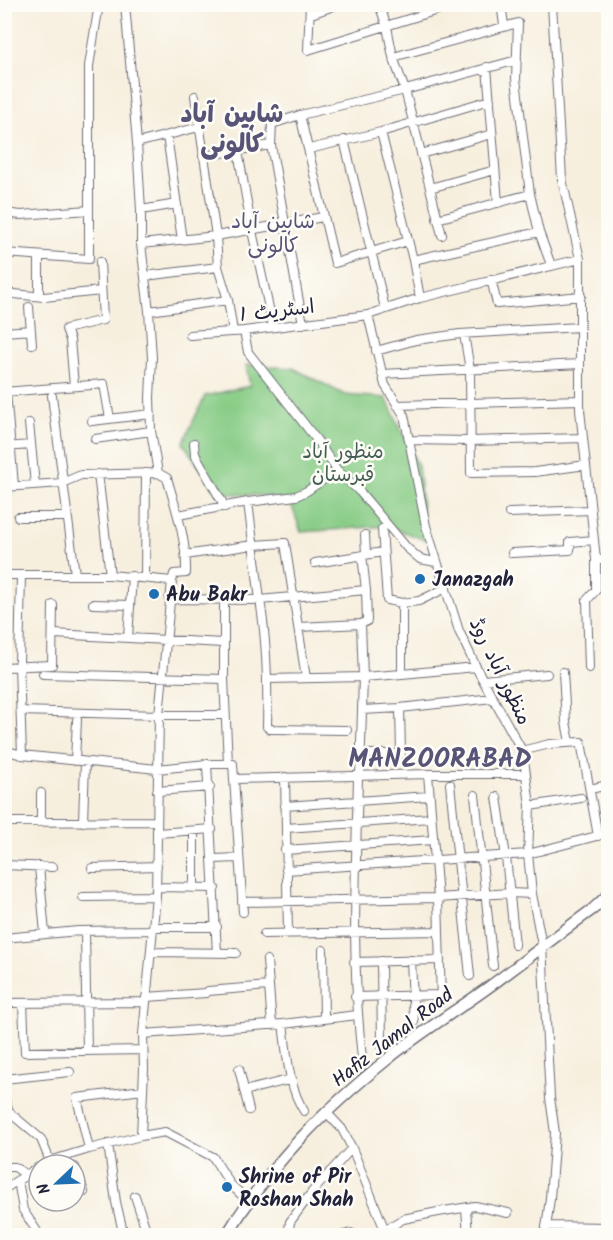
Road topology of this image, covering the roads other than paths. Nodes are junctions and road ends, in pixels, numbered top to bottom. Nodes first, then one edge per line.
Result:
1 (99, 4) edge
2 (125, 4) edge
3 (310, 4) edge
4 (339, 4) edge
5 (379, 4) edge
6 (501, 4) edge
7 (552, 4) edge
8 (454, 5) edge
9 (310, 14) junction
10 (504, 25) junction
11 (387, 27) junction
12 (393, 57) junction
13 (517, 60) junction
14 (487, 67) junction
15 (405, 90) junction
16 (195, 96) dead end
17 (490, 100) junction
18 (300, 115) junction
19 (413, 123) junction
20 (199, 128) junction
21 (381, 132) junction
22 (492, 134) junction
23 (167, 136) junction
24 (344, 140) junction
25 (137, 143) junction
26 (271, 145) junction
27 (309, 148) junction
28 (238, 151) junction
29 (422, 154) junction
30 (203, 156) junction
31 (495, 170) junction
32 (430, 188) junction
33 (530, 194) junction
34 (498, 203) junction
35 (177, 204) junction
36 (89, 210) junction
37 (141, 210) junction
38 (4, 213) edge
39 (323, 217) junction
40 (437, 219) junction
41 (287, 225) junction
42 (252, 231) junction
43 (539, 232) junction
44 (442, 235) dead end
45 (216, 236) junction
46 (182, 240) junction
47 (408, 241) junction
48 (141, 244) junction
49 (371, 252) junction
50 (4, 253) edge
51 (39, 256) junction
52 (580, 259) junction
53 (412, 260) junction
54 (100, 262) dead end
55 (551, 265) junction
56 (218, 267) junction
57 (145, 276) junction
58 (491, 279) junction
59 (101, 291) junction
60 (4, 293) edge
61 (39, 296) junction
62 (581, 296) junction
63 (420, 298) junction
64 (228, 300) junction
65 (29, 307) dead end
66 (385, 308) junction
67 (149, 310) junction
68 (368, 315) junction
69 (303, 324) junction
70 (273, 326) junction
71 (580, 327) junction
72 (31, 330) junction
73 (244, 331) junction
74 (4, 332) edge
75 (233, 332) junction
76 (464, 334) junction
77 (190, 335) dead end
78 (32, 344) dead end
79 (376, 351) junction
80 (580, 364) junction
81 (470, 370) junction
82 (382, 374) junction
83 (74, 386) junction
84 (5, 392) edge
85 (52, 396) dead end
86 (580, 400) junction
87 (470, 403) junction
88 (397, 405) junction
89 (151, 414) junction
90 (110, 419) junction
91 (92, 421) dead end
92 (29, 423) dead end
93 (151, 431) junction
94 (583, 438) junction
95 (95, 439) dead end
96 (409, 440) junction
97 (470, 441) junction
98 (194, 443) dead end
99 (31, 445) junction
100 (7, 447) edge
101 (586, 465) junction
102 (337, 470) junction
103 (146, 473) junction
104 (158, 473) junction
105 (98, 474) junction
106 (62, 483) junction
107 (35, 485) junction
108 (14, 486) junction
109 (4, 487) edge
110 (248, 502) junction
111 (225, 507) junction
112 (591, 510) junction
113 (509, 513) dead end
114 (178, 515) junction
115 (18, 517) dead end
116 (67, 517) junction
117 (382, 529) dead end
118 (365, 535) dead end
119 (594, 540) junction
120 (253, 545) junction
121 (383, 552) junction
122 (512, 553) dead end
123 (364, 554) junction
124 (185, 555) junction
125 (596, 559) junction
126 (609, 559) edge
127 (436, 562) junction
128 (315, 563) dead end
129 (75, 574) junction
130 (4, 575) edge
131 (21, 575) junction
132 (110, 575) junction
133 (132, 576) junction
134 (145, 578) junction
135 (172, 581) junction
136 (446, 588) junction
137 (366, 590) junction
138 (295, 598) junction
139 (169, 599) junction
140 (224, 600) junction
141 (260, 600) junction
142 (402, 603) junction
143 (93, 604) dead end
144 (130, 604) junction
145 (53, 605) dead end
146 (361, 624) junction
147 (298, 627) junction
148 (54, 634) junction
149 (128, 638) junction
150 (166, 640) junction
151 (223, 643) junction
152 (19, 665) junction
153 (4, 667) edge
154 (476, 667) junction
155 (589, 668) dead end
156 (563, 672) dead end
157 (43, 674) dead end
158 (402, 674) junction
159 (547, 674) dead end
160 (363, 676) junction
161 (163, 677) junction
162 (306, 678) junction
163 (224, 679) junction
164 (268, 679) junction
165 (483, 681) junction
166 (493, 698) junction
167 (400, 708) junction
168 (362, 710) junction
169 (21, 711) junction
170 (159, 715) junction
171 (225, 715) junction
172 (77, 720) dead end
173 (347, 730) dead end
174 (570, 742) junction
175 (6, 751) edge
176 (521, 751) junction
177 (361, 754) junction
178 (22, 755) junction
179 (75, 761) junction
180 (85, 762) junction
181 (228, 763) junction
182 (207, 764) junction
183 (158, 769) junction
184 (428, 774) junction
185 (526, 774) junction
186 (359, 776) junction
187 (285, 777) junction
188 (235, 779) junction
189 (4, 783) edge
190 (450, 784) dead end
191 (609, 785) edge
192 (210, 787) junction
193 (590, 789) junction
194 (157, 791) junction
195 (41, 793) dead end
196 (475, 795) dead end
197 (429, 796) junction
198 (497, 797) dead end
199 (581, 798) dead end
200 (358, 802) junction
201 (285, 806) junction
202 (530, 806) junction
203 (431, 818) junction
204 (157, 821) junction
205 (4, 822) edge
206 (41, 822) junction
207 (83, 822) junction
208 (358, 824) junction
209 (286, 828) junction
210 (212, 829) junction
211 (194, 831) junction
212 (157, 833) junction
213 (609, 833) edge
214 (598, 836) junction
215 (434, 840) junction
216 (356, 845) junction
217 (285, 850) junction
218 (528, 855) junction
219 (506, 856) junction
220 (238, 858) junction
221 (482, 858) junction
222 (214, 860) junction
223 (458, 860) junction
224 (435, 861) junction
225 (4, 865) edge
226 (356, 865) junction
227 (39, 866) junction
228 (157, 866) junction
229 (53, 867) dead end
230 (92, 868) dead end
231 (285, 870) junction
232 (156, 887) junction
233 (194, 888) junction
234 (215, 888) junction
235 (510, 893) junction
236 (485, 894) junction
237 (532, 894) junction
238 (462, 895) junction
239 (609, 895) edge
240 (156, 896) junction
241 (83, 897) dead end
242 (438, 898) junction
243 (355, 899) junction
244 (288, 901) junction
245 (242, 902) junction
246 (243, 912) dead end
247 (217, 927) junction
248 (153, 928) junction
249 (84, 931) junction
250 (438, 931) junction
251 (354, 932) junction
252 (288, 933) junction
253 (45, 934) junction
254 (264, 934) dead end
255 (4, 938) edge
256 (515, 945) dead end
257 (542, 945) junction
258 (323, 950) dead end
259 (151, 952) junction
260 (218, 953) junction
261 (236, 953) dead end
262 (267, 960) dead end
263 (411, 960) junction
264 (440, 960) junction
265 (381, 961) junction
266 (354, 962) junction
267 (493, 966) dead end
268 (470, 976) dead end
269 (269, 986) junction
270 (412, 995) junction
271 (382, 996) junction
272 (356, 997) junction
273 (146, 1000) junction
274 (4, 1003) edge
275 (86, 1003) junction
276 (23, 1004) junction
277 (357, 1014) junction
278 (324, 1019) junction
279 (414, 1022) dead end
280 (283, 1024) junction
281 (272, 1025) junction
282 (143, 1034) junction
283 (382, 1046) dead end
284 (142, 1050) junction
285 (87, 1051) junction
286 (362, 1058) dead end
287 (239, 1069) dead end
288 (70, 1072) dead end
289 (4, 1079) edge
290 (292, 1079) junction
291 (143, 1090) junction
292 (244, 1091) junction
293 (4, 1098) edge
294 (249, 1110) dead end
295 (7, 1111) edge
296 (304, 1111) dead end
297 (326, 1112) junction
298 (141, 1136) junction
299 (108, 1144) junction
300 (352, 1148) junction
301 (89, 1149) junction
302 (44, 1153) edge
303 (76, 1153) edge
304 (4, 1167) edge
305 (26, 1175) joint
306 (18, 1180) junction
307 (4, 1189) edge
308 (135, 1196) dead end
309 (248, 1200) junction
310 (466, 1208) junction
311 (508, 1214) dead end
312 (546, 1226) junction
313 (609, 1227) edge
314 (385, 1232) edge
315 (351, 1233) dead end
316 (40, 1236) edge
317 (124, 1236) edge
318 (148, 1236) edge
319 (226, 1236) edge
320 (288, 1236) edge
321 (339, 1236) edge
322 (375, 1236) edge
323 (468, 1236) edge
324 (545, 1236) edge

1 - 36 street
2 - 25 street
3 - 9 street
4 - 9 street
5 - 11 street
6 - 10 street
7 - 52 street
8 - 11 street
9 - 11 street
10 - 12 street
10 - 13 street
11 - 12 street
12 - 15 street
13 - 14 street
13 - 33 street
14 - 15 street
14 - 17 street
15 - 18 street
15 - 19 street
16 - 20 street
17 - 19 street
17 - 22 street
18 - 26 street
18 - 27 street
19 - 21 street
19 - 29 street
20 - 23 street
20 - 30 street
21 - 24 street
21 - 47 street
22 - 29 street
22 - 31 street
23 - 25 street
23 - 35 street
24 - 27 street
24 - 49 street
25 - 37 street
26 - 28 street
26 - 41 street
27 - 39 street
28 - 30 street
28 - 42 street
29 - 32 street
30 - 45 street
31 - 32 street
31 - 34 street
32 - 40 street
33 - 34 street
33 - 43 street
34 - 40 street
35 - 37 street
35 - 46 street
36 - 38 street
36 - 51 street
37 - 48 street
39 - 41 street
39 - 49 street
40 - 44 street
41 - 42 street
41 - 69 street
42 - 45 street
42 - 70 street
43 - 53 street
43 - 55 street
45 - 46 street
45 - 56 street
46 - 48 street
47 - 49 street
47 - 53 street
48 - 57 street
49 - 66 street
50 - 51 street
51 - 61 street
52 - 55 street, اسٹریٹ 1
52 - 62 street
53 - 63 street
54 - 59 street
55 - 58 street, اسٹریٹ 1
56 - 57 street
56 - 64 street
57 - 67 street
58 - 62 street
58 - 63 street, اسٹریٹ 1
59 - 61 street
59 - 83 street
60 - 61 street
62 - 71 street
63 - 66 street, اسٹریٹ 1
64 - 67 street
64 - 75 street
65 - 72 street
66 - 68 street, اسٹریٹ 1
67 - 89 street
68 - 69 street, اسٹریٹ 1
68 - 79 street, منظور آباد روڈ
69 - 70 street, اسٹریٹ 1
70 - 73 street, اسٹریٹ 1
71 - 76 street
71 - 80 street
72 - 74 street
72 - 78 street
73 - 75 street, اسٹریٹ 1
73 - 102 street
75 - 77 street, اسٹریٹ 1
76 - 79 street
76 - 81 street
79 - 82 street, منظور آباد روڈ
80 - 81 street
80 - 86 street
81 - 82 street
81 - 87 street
82 - 88 street, منظور آباد روڈ
83 - 84 street
83 - 90 street
84 - 100 street
85 - 106 street
86 - 87 street
86 - 94 street
87 - 88 street
87 - 97 street
88 - 96 street, منظور آباد روڈ
89 - 90 street
89 - 93 street
90 - 91 street
92 - 99 street
93 - 95 street
93 - 104 street
94 - 97 street
94 - 101 street
96 - 97 street
96 - 127 street, منظور آباد روڈ
97 - 101 street
98 - 111 street
99 - 100 street
99 - 107 street
100 - 108 street
101 - 112 street
102 - 110 street
102 - 127 street
103 - 104 street
103 - 105 street
103 - 134 street
104 - 114 street
105 - 106 street
105 - 132 street
106 - 107 street
106 - 116 street
107 - 108 street
108 - 109 street
110 - 111 street
110 - 120 street
111 - 114 street
112 - 113 street
112 - 119 street
114 - 124 street
115 - 116 street
116 - 129 street
117 - 121 street
118 - 123 street
119 - 122 street
119 - 125 street
120 - 124 street
120 - 138 street
120 - 141 street
121 - 123 street
121 - 142 street
123 - 128 street
123 - 137 street
124 - 135 street
125 - 126 street
125 - 155 street
127 - 136 street, منظور آباد روڈ
129 - 131 street
129 - 132 street
130 - 131 street
131 - 152 street
132 - 133 street
133 - 134 street
133 - 144 street
134 - 135 street
135 - 139 street
136 - 142 street
136 - 154 street, منظور آباد روڈ
137 - 138 street
137 - 146 street
138 - 141 street
138 - 147 street
139 - 140 street
139 - 150 street
140 - 141 street
140 - 151 street
141 - 164 street
142 - 158 street
143 - 144 street
144 - 149 street
145 - 148 street
146 - 147 street
146 - 160 street
147 - 162 street
148 - 149 street
148 - 152 street
149 - 150 street
150 - 151 street
150 - 161 street
151 - 163 street
152 - 153 street
152 - 169 street
154 - 158 street
154 - 165 street, منظور آباد روڈ
156 - 174 street
157 - 161 street
158 - 160 street
159 - 165 street
160 - 162 street
160 - 168 street
161 - 163 street
161 - 170 street
162 - 164 street
163 - 171 street
164 - 173 street
165 - 166 street, منظور آباد روڈ
166 - 167 street
166 - 176 street, منظور آباد روڈ
167 - 168 street
167 - 177 street
168 - 177 street
169 - 170 street
169 - 178 street
170 - 171 street
170 - 183 street
171 - 181 street
172 - 179 street
174 - 176 street
174 - 193 street
175 - 178 street
175 - 189 street
176 - 185 street, منظور آباد روڈ
177 - 186 street
178 - 179 street
179 - 180 street
180 - 183 street
180 - 207 street
181 - 182 street
181 - 188 street
182 - 183 street
182 - 192 street
183 - 194 street
184 - 185 street
184 - 186 street
184 - 197 street
185 - 202 street, منظور آباد روڈ
186 - 187 street
186 - 200 street
187 - 188 street
187 - 201 street
188 - 220 street
190 - 223 street
191 - 193 street
192 - 194 street
192 - 210 street
193 - 214 street
194 - 204 street
195 - 206 street
196 - 221 street
197 - 200 street
197 - 203 street
198 - 219 street
199 - 202 street
200 - 201 street
200 - 208 street
201 - 209 street
202 - 218 street, منظور آباد روڈ
203 - 208 street
203 - 215 street
204 - 207 street
204 - 212 street
205 - 206 street
206 - 207 street
208 - 209 street
208 - 216 street
209 - 217 street
210 - 211 street
210 - 222 street
211 - 212 street
211 - 233 street
212 - 228 street
213 - 214 street
214 - 218 street
215 - 216 street
215 - 224 street
216 - 217 street
216 - 226 street
217 - 231 street
218 - 219 street
218 - 237 street, منظور آباد روڈ
219 - 221 street
219 - 235 street
220 - 222 street
220 - 245 street
221 - 223 street
221 - 236 street
222 - 234 street
223 - 224 street
223 - 238 street
224 - 226 street
224 - 242 street
225 - 227 street
226 - 231 street
226 - 243 street
227 - 229 street
227 - 253 street
228 - 230 street
228 - 232 street
231 - 244 street
232 - 233 street
232 - 240 street
233 - 234 street
234 - 247 street
235 - 236 street
235 - 237 street
235 - 256 street
236 - 238 street
236 - 267 street
237 - 257 street, منظور آباد روڈ
238 - 242 street
238 - 268 street
239 - 257 main road, Hafiz Jamal Road
240 - 241 street
240 - 248 street
242 - 243 street
242 - 250 street
243 - 244 street
243 - 251 street
244 - 245 street
244 - 252 street
245 - 246 street
247 - 248 street
247 - 260 street
248 - 249 street
248 - 259 street
249 - 253 street
249 - 275 street
250 - 251 street
250 - 264 street
251 - 252 street
251 - 266 street
252 - 254 street
253 - 255 street
257 - 297 main road, Hafiz Jamal Road
257 - 312 street, منظور آباد روڈ
258 - 278 street
259 - 260 street
259 - 273 street
260 - 261 street
262 - 269 street
263 - 264 street
263 - 265 street
263 - 270 street
264 - 270 street
265 - 266 street
265 - 271 street
266 - 272 street
269 - 273 street
269 - 281 street
270 - 271 street
270 - 279 street
271 - 272 street
271 - 283 street
272 - 277 street
273 - 275 street
273 - 282 street
274 - 276 street
275 - 276 street
275 - 285 street
276 - 285 street
277 - 278 street
277 - 286 street
278 - 280 street
280 - 281 street
280 - 290 street
281 - 282 street
282 - 284 street
284 - 285 street
284 - 291 street
287 - 292 street
288 - 289 street
290 - 292 street
290 - 296 street
291 - 298 street
291 - 301 street
292 - 294 street
293 - 295 street
295 - 302 street
297 - 300 street
297 - 309 main road, Hafiz Jamal Road
298 - 299 street
298 - 309 street
299 - 301 street
299 - 317 street
300 - 314 street
300 - 320 street
301 - 303 street
304 - 305 street
305 - 306 street
306 - 307 street
306 - 316 street
308 - 318 street
309 - 319 main road, Hafiz Jamal Road
310 - 311 street
310 - 314 street
310 - 323 street
312 - 313 street
312 - 324 street, منظور آباد روڈ
314 - 322 street
315 - 321 street

